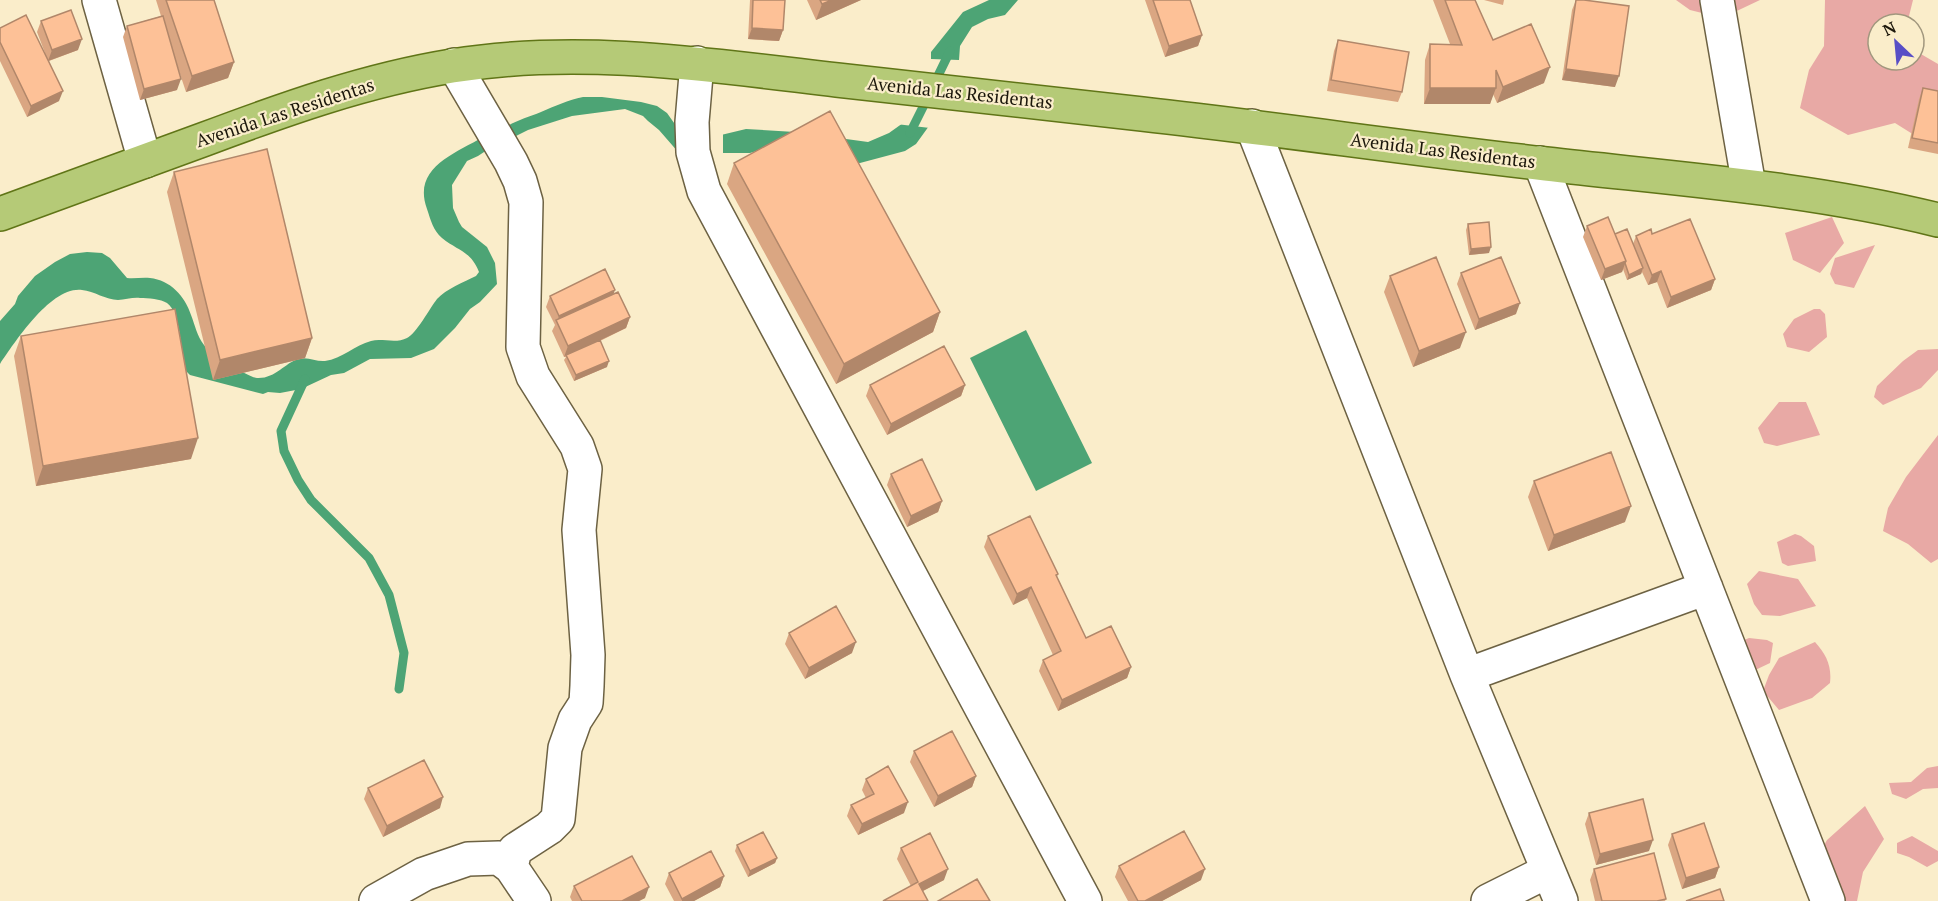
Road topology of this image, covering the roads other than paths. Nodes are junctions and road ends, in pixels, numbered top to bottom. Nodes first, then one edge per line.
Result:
1 (99, 0) edge
2 (1717, 0) edge
3 (697, 63) junction
4 (454, 65) junction
5 (1252, 126) junction
6 (145, 161) junction
7 (1540, 164) junction
8 (1749, 186) junction
9 (0, 214) edge
10 (1938, 220) edge
11 (1706, 588) junction
12 (1467, 675) junction
13 (511, 867) junction
14 (1548, 871) junction
15 (376, 901) edge
16 (534, 901) edge
17 (1085, 901) edge
18 (1488, 901) edge
19 (1561, 901) edge
20 (1828, 901) edge

1 - 6 street
2 - 8 street
3 - 4 main road, Avenida Las Residentas
3 - 5 main road, Avenida Las Residentas
3 - 17 street
4 - 6 main road, Avenida Las Residentas
4 - 13 street
5 - 7 main road, Avenida Las Residentas
5 - 12 street
6 - 9 main road, Avenida Las Residentas
7 - 8 main road, Avenida Las Residentas
7 - 11 street
8 - 10 main road, Avenida Las Residentas
11 - 12 street
11 - 20 street
12 - 14 street
13 - 15 street
13 - 16 street
14 - 18 street
14 - 19 street

